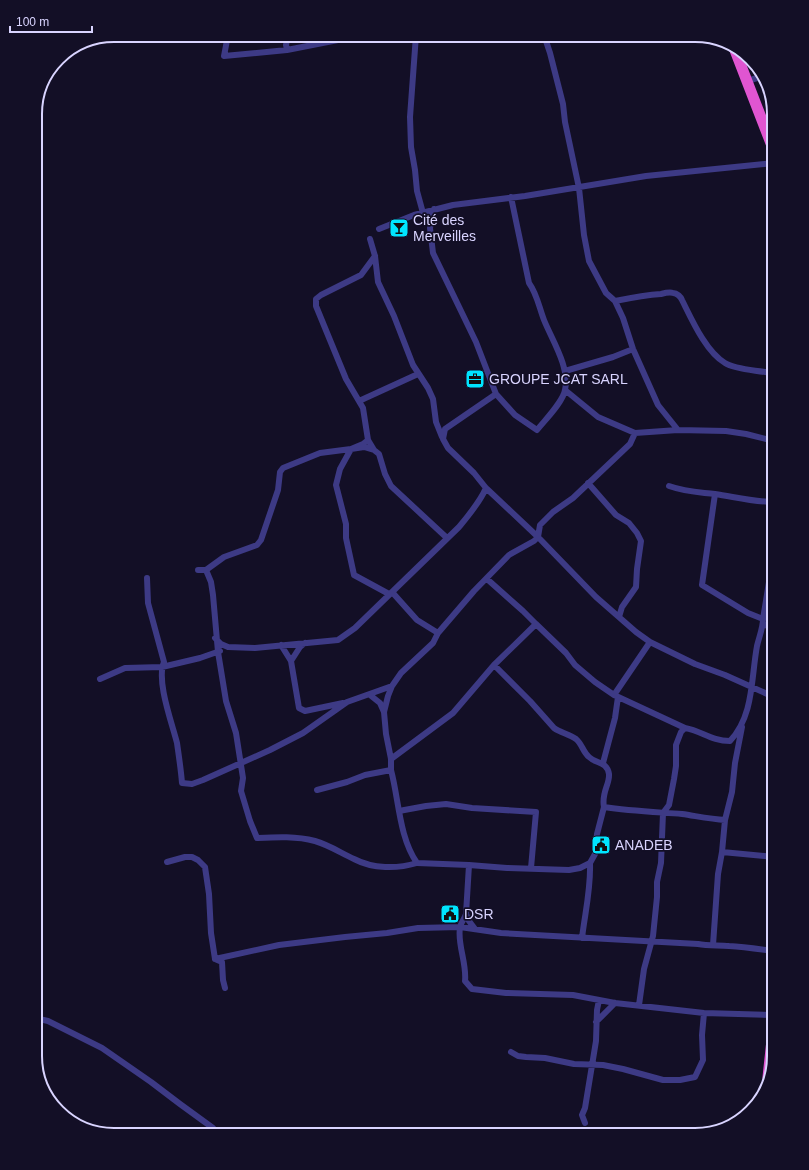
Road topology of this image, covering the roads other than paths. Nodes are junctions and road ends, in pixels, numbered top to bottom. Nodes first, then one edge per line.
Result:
1 (227, 42) edge
2 (287, 42) edge
3 (322, 42) edge
4 (415, 42) edge
5 (546, 42) edge
6 (287, 50) junction
7 (737, 56) edge
8 (757, 78) edge
9 (747, 81) junction
10 (767, 133) edge
11 (767, 164) edge
12 (579, 188) junction
13 (511, 197) junction
14 (434, 210) junction
15 (423, 213) junction
16 (379, 229) dead end
17 (370, 239) dead end
18 (375, 256) junction
19 (615, 301) junction
20 (633, 349) junction
21 (565, 371) junction
22 (767, 373) edge
23 (418, 374) junction
24 (565, 390) junction
25 (496, 394) junction
26 (359, 401) junction
27 (678, 430) junction
28 (636, 433) junction
29 (443, 439) junction
30 (767, 439) edge
31 (368, 440) junction
32 (351, 449) junction
33 (374, 450) junction
34 (588, 483) junction
35 (669, 486) dead end
36 (486, 488) junction
37 (715, 494) junction
38 (767, 502) edge
39 (538, 537) junction
40 (447, 538) junction
41 (198, 570) dead end
42 (206, 570) junction
43 (147, 578) dead end
44 (487, 579) junction
45 (391, 593) junction
46 (767, 602) edge
47 (619, 617) junction
48 (763, 622) junction
49 (536, 624) junction
50 (767, 625) edge
51 (438, 633) junction
52 (215, 638) junction
53 (307, 642) junction
54 (650, 642) junction
55 (281, 645) junction
56 (228, 647) junction
57 (218, 652) junction
58 (291, 661) junction
59 (494, 665) junction
60 (162, 667) junction
61 (100, 679) dead end
62 (392, 686) junction
63 (752, 687) junction
64 (370, 694) junction
65 (767, 694) edge
66 (616, 696) junction
67 (347, 702) junction
68 (384, 712) junction
69 (742, 725) junction
70 (685, 728) junction
71 (390, 758) junction
72 (240, 763) junction
73 (603, 763) junction
74 (391, 770) junction
75 (317, 790) dead end
76 (604, 807) junction
77 (399, 811) junction
78 (664, 813) junction
79 (725, 820) junction
80 (722, 852) junction
81 (767, 856) edge
82 (168, 862) dead end
83 (417, 863) junction
84 (590, 863) junction
85 (469, 865) junction
86 (530, 868) junction
87 (466, 914) junction
88 (460, 927) junction
89 (474, 929) junction
90 (582, 938) junction
91 (652, 942) junction
92 (713, 945) junction
93 (767, 950) edge
94 (215, 959) junction
95 (225, 988) dead end
96 (599, 1000) junction
97 (615, 1004) junction
98 (639, 1005) junction
99 (704, 1013) junction
100 (767, 1015) edge
101 (42, 1020) edge
102 (596, 1022) junction
103 (511, 1052) dead end
104 (592, 1065) junction
105 (584, 1123) dead end
106 (213, 1128) edge

1 - 6 street
2 - 6 street
3 - 6 street
4 - 15 street
5 - 12 street
7 - 9 highway
8 - 9 street
9 - 10 highway
11 - 12 street
12 - 13 street
12 - 19 street
13 - 14 street
13 - 21 street
14 - 15 street
14 - 25 street
15 - 16 street
17 - 18 street
18 - 23 street
18 - 26 street
19 - 20 street
19 - 22 street
20 - 21 street
20 - 27 street
21 - 24 street
23 - 26 street
23 - 29 street
24 - 25 street
24 - 28 street
25 - 29 street
26 - 31 street
27 - 28 street
27 - 30 street
28 - 34 street
29 - 36 street
31 - 32 street
31 - 33 street
32 - 33 street
32 - 42 street
32 - 45 street
33 - 40 street
34 - 39 street
34 - 47 street
35 - 37 street
36 - 39 street
36 - 40 street
37 - 38 street
37 - 48 street
39 - 44 street
39 - 47 street
40 - 45 street
41 - 42 street
42 - 52 street
43 - 60 street
44 - 49 street
44 - 51 street
45 - 51 street
45 - 53 street
46 - 48 street
47 - 54 street
48 - 50 street
48 - 63 street
49 - 59 street
49 - 66 street
51 - 62 street
52 - 56 street
52 - 57 street
53 - 55 street
53 - 58 street
54 - 63 street
54 - 66 street
55 - 56 street
55 - 58 street
56 - 57 street
57 - 60 street
57 - 72 street
58 - 67 street
59 - 71 street
59 - 73 street
60 - 61 street
60 - 72 street
62 - 64 street
62 - 68 street
63 - 65 street
63 - 69 street
64 - 67 street
64 - 68 street
66 - 70 street
66 - 73 street
67 - 72 street
68 - 71 street
69 - 70 street
69 - 79 street
70 - 78 street
71 - 74 street
72 - 83 street
73 - 76 street
74 - 75 street
74 - 77 street
76 - 78 street
76 - 84 street
77 - 83 street
77 - 86 street
78 - 79 street
78 - 91 street
79 - 80 street
80 - 81 street
80 - 92 street
82 - 94 street
83 - 85 street
84 - 86 street
84 - 90 street
85 - 86 street
85 - 87 street
87 - 88 street
87 - 89 street
88 - 89 street
88 - 94 street
88 - 96 street
89 - 90 street
90 - 91 street
91 - 92 street
91 - 98 street
92 - 93 street
94 - 95 street
96 - 97 street
96 - 102 street
97 - 98 street
97 - 102 street
98 - 99 street
99 - 100 street
99 - 104 street
101 - 106 street
102 - 104 street
103 - 104 street
104 - 105 street

